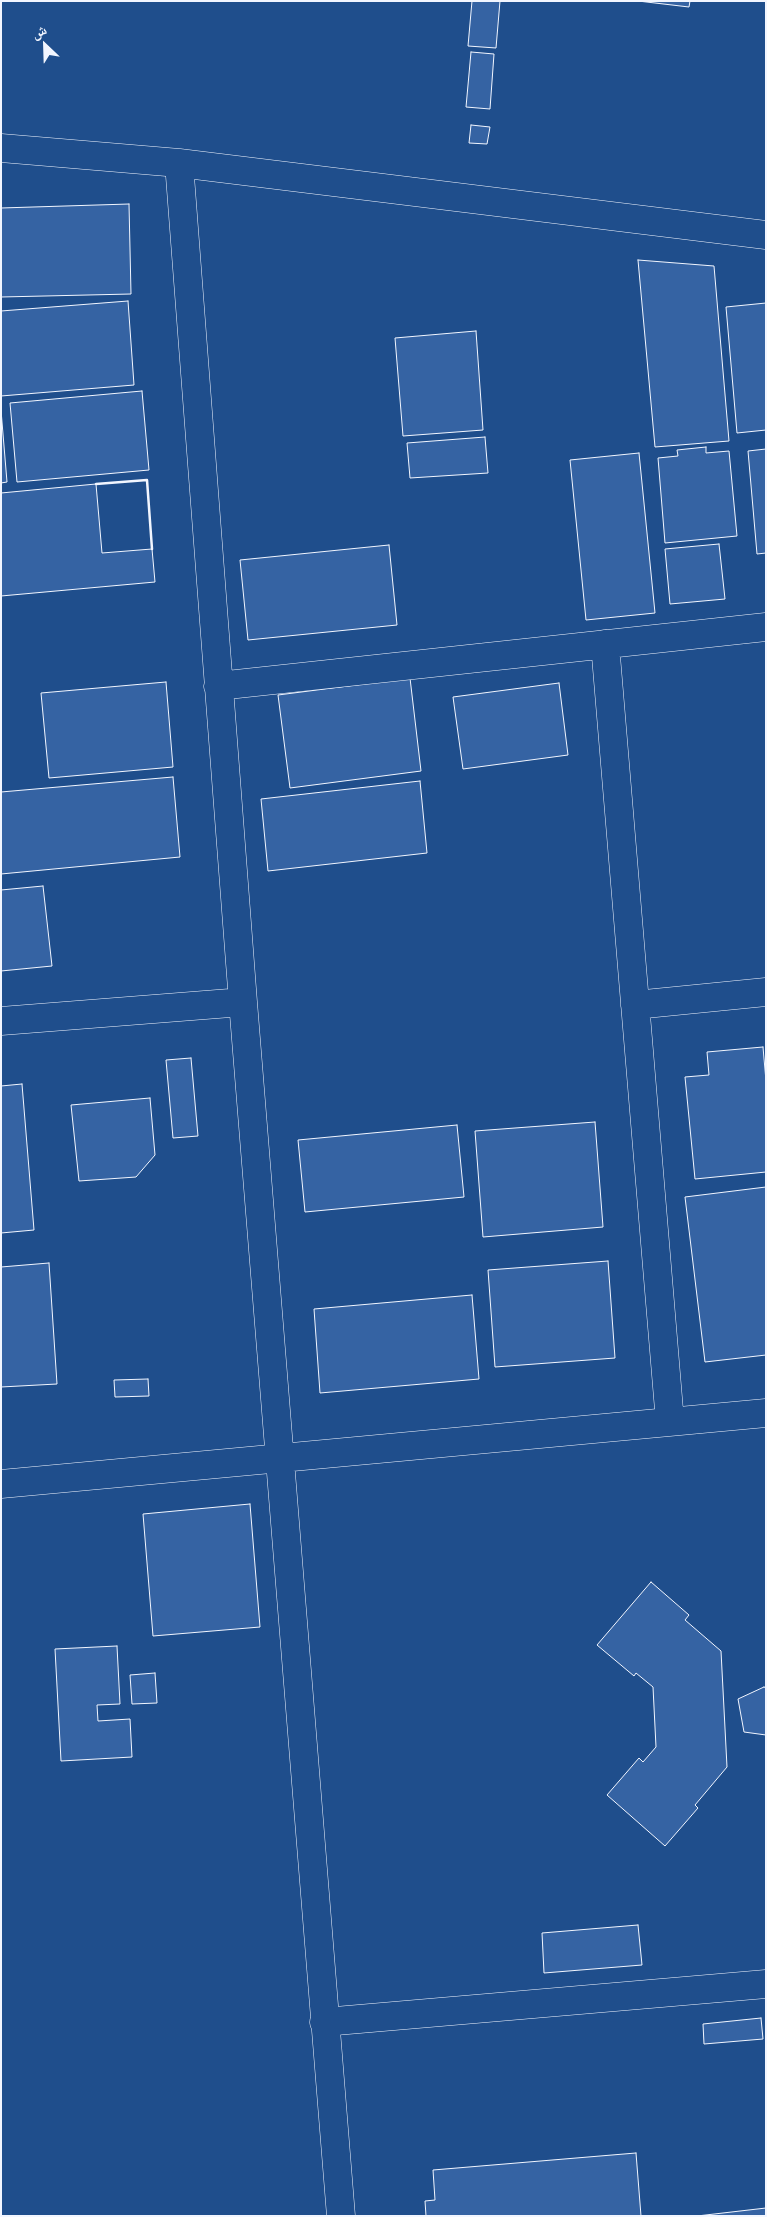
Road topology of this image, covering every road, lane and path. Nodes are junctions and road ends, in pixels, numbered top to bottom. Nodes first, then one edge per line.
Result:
1 (1, 148) edge
2 (179, 163) junction
3 (766, 235) edge
4 (766, 627) edge
5 (605, 644) junction
6 (218, 686) junction
7 (766, 992) edge
8 (243, 1002) junction
9 (635, 1005) junction
10 (1, 1021) edge
11 (766, 1413) edge
12 (670, 1422) junction
13 (280, 1457) junction
14 (1, 1484) edge
15 (766, 1984) edge
16 (324, 2022) junction
17 (341, 2216) edge

1 - 2 street
2 - 3 street
2 - 6 street
4 - 5 street
5 - 6 street
5 - 9 street
6 - 8 street
7 - 9 street
8 - 10 street
8 - 13 street
9 - 12 street
11 - 12 street
12 - 13 street
13 - 14 street
13 - 16 street
15 - 16 street
16 - 17 street

